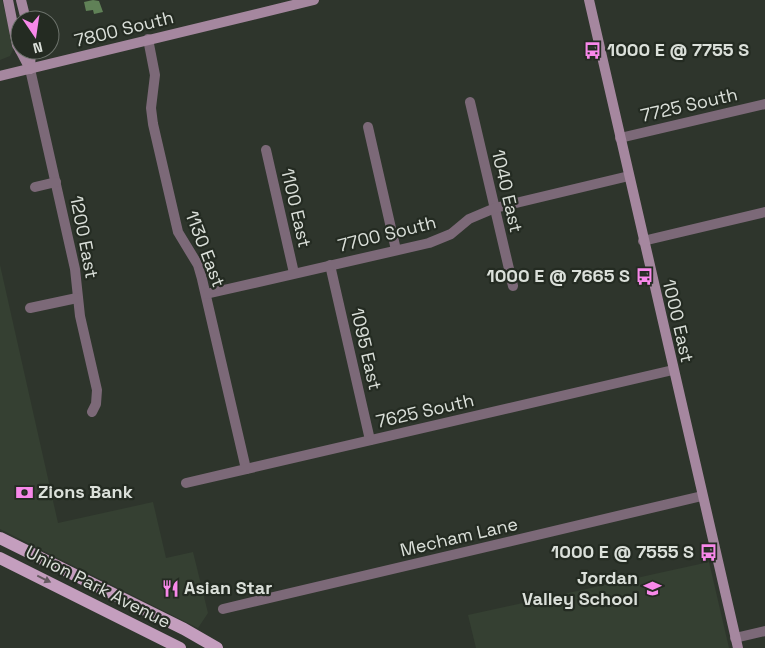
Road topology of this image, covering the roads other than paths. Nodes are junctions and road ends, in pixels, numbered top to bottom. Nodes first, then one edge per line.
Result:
1 (314, 0) edge
2 (589, 0) edge
3 (148, 40) junction
4 (25, 60) edge
5 (30, 60) edge
6 (30, 69) junction
7 (0, 76) edge
8 (470, 102) dead end
9 (765, 104) edge
10 (368, 127) dead end
11 (620, 138) junction
12 (266, 150) dead end
13 (629, 176) junction
14 (56, 182) junction
15 (35, 187) dead end
16 (495, 208) junction
17 (765, 212) edge
18 (643, 241) junction
19 (396, 250) junction
20 (330, 265) junction
21 (294, 273) junction
22 (513, 286) dead end
23 (206, 294) junction
24 (77, 298) junction
25 (30, 308) dead end
26 (673, 370) junction
27 (92, 412) dead end
28 (370, 440) junction
29 (246, 469) junction
30 (186, 483) dead end
31 (702, 496) junction
32 (0, 538) edge
33 (0, 558) edge
34 (223, 609) dead end
35 (765, 631) edge
36 (736, 643) edge
37 (180, 648) edge
38 (216, 648) edge

1 - 3 street, 7800 South
2 - 11 street, 1000 East
3 - 6 street, 7800 South
3 - 23 street, 1130 East
4 - 6 street
5 - 6 street
6 - 7 street, 7800 South
6 - 14 street, 1200 East
8 - 16 street, 1040 East
9 - 11 street, 7725 South
10 - 19 street
11 - 13 street, 1000 East
12 - 21 street, 1100 East
13 - 16 street, 7700 South
13 - 18 street, 1000 East
14 - 15 street
14 - 24 street, 1200 East
16 - 19 street, 7700 South
16 - 22 street, 1040 East
17 - 18 street
18 - 26 street, 1000 East
19 - 20 street, 7700 South
20 - 21 street, 7700 South
20 - 28 street, 1095 East
21 - 23 street, 7700 South
23 - 29 street, 1130 East
24 - 25 street
24 - 27 street, 1200 East
26 - 28 street, 7625 South
26 - 31 street, 1000 East
28 - 29 street, 7625 South
29 - 30 street, 7625 South
31 - 34 street, Mecham Lane
31 - 36 street, 1000 East
32 - 38 main road, Union Park Avenue
33 -> 37 main road, Union Park Avenue
35 - 36 street

